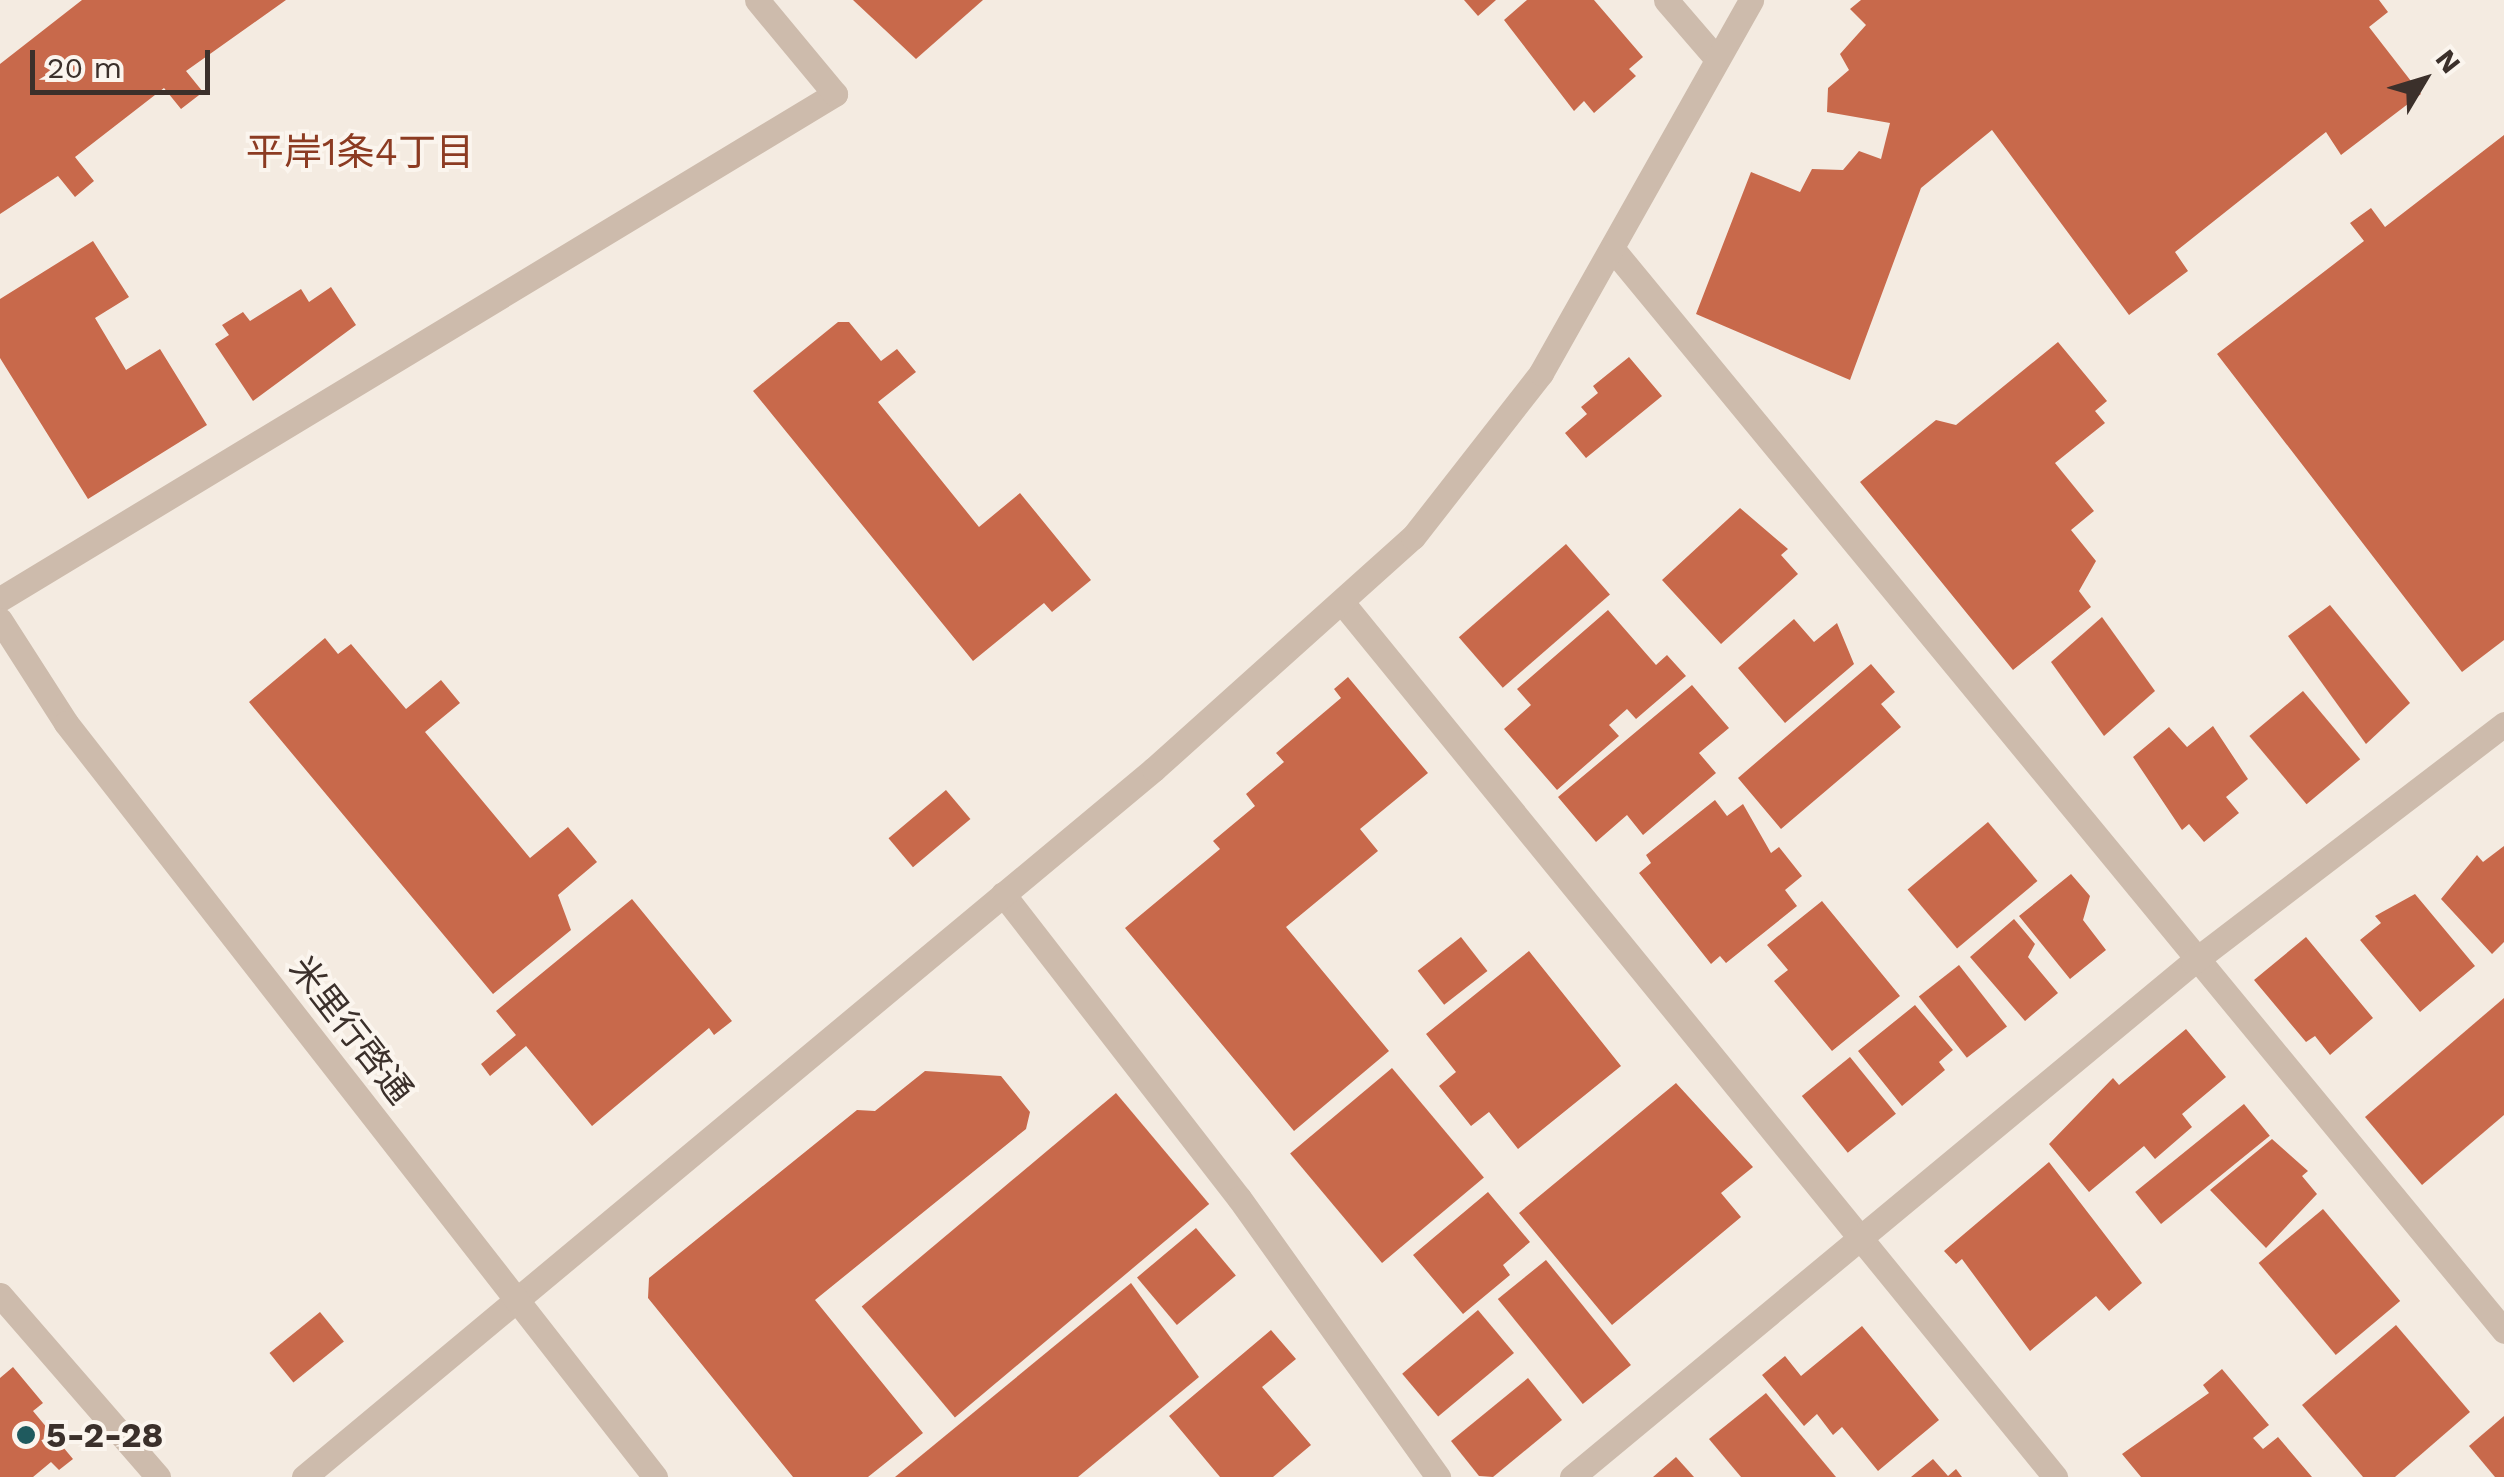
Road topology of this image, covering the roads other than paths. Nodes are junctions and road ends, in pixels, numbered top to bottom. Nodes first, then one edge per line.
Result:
1 (757, 0) edge
2 (1666, 0) edge
3 (1750, 0) edge
4 (1717, 59) junction
5 (1614, 252) junction
6 (0, 599) edge
7 (1344, 606) junction
8 (0, 620) edge
9 (2504, 724) edge
10 (1003, 894) junction
11 (2193, 962) junction
12 (1863, 1234) junction
13 (0, 1294) edge
14 (517, 1300) junction
15 (2504, 1332) edge
16 (158, 1477) edge
17 (304, 1477) edge
18 (656, 1477) edge
19 (1438, 1477) edge
20 (1572, 1477) edge
21 (2055, 1477) edge

1 - 6 street
2 - 4 street
3 - 4 street
4 - 5 street
5 - 7 street
5 - 11 street
7 - 10 street
7 - 12 street
8 - 14 street, 米里行啓通
9 - 11 street
10 - 14 street
10 - 19 street
11 - 12 street
11 - 15 street
12 - 20 street
12 - 21 street
13 - 16 street
14 - 17 street
14 - 18 street, 米里行啓通

